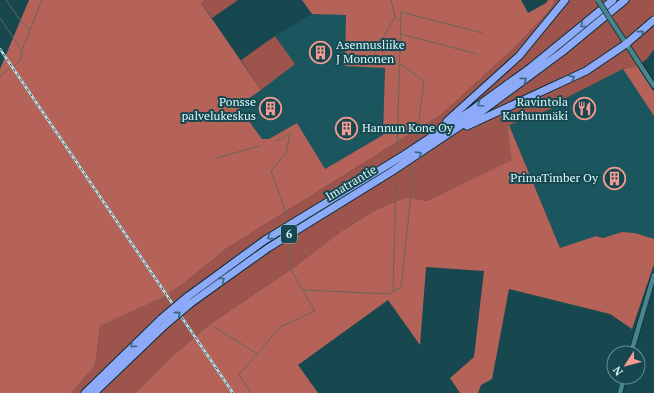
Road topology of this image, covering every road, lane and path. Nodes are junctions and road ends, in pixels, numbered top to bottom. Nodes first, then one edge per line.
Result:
1 (565, 0) edge
2 (598, 0) edge
3 (613, 0) edge
4 (625, 0) edge
5 (654, 20) edge
6 (626, 44) junction
7 (654, 86) edge
8 (447, 136) junction
9 (424, 141) junction
10 (654, 275) edge
11 (189, 300) junction
12 (163, 322) junction
13 (633, 345) edge
14 (86, 393) edge
15 (94, 393) edge

1 - 9 highway
2 - 6 street, bridge
3 -> 9 highway, Imatrantie / 6
8 -> 4 highway, Imatrantie / 6
6 -> 5 highway
6 - 7 street
8 -> 6 highway
11 -> 8 highway, Imatrantie / 6
9 -> 11 highway, Imatrantie / 6
10 - 13 street
11 - 12 highway, Imatrantie / 6, bridge
12 -> 14 highway, Imatrantie / 6
12 - 15 highway, Imatrantie / 6

